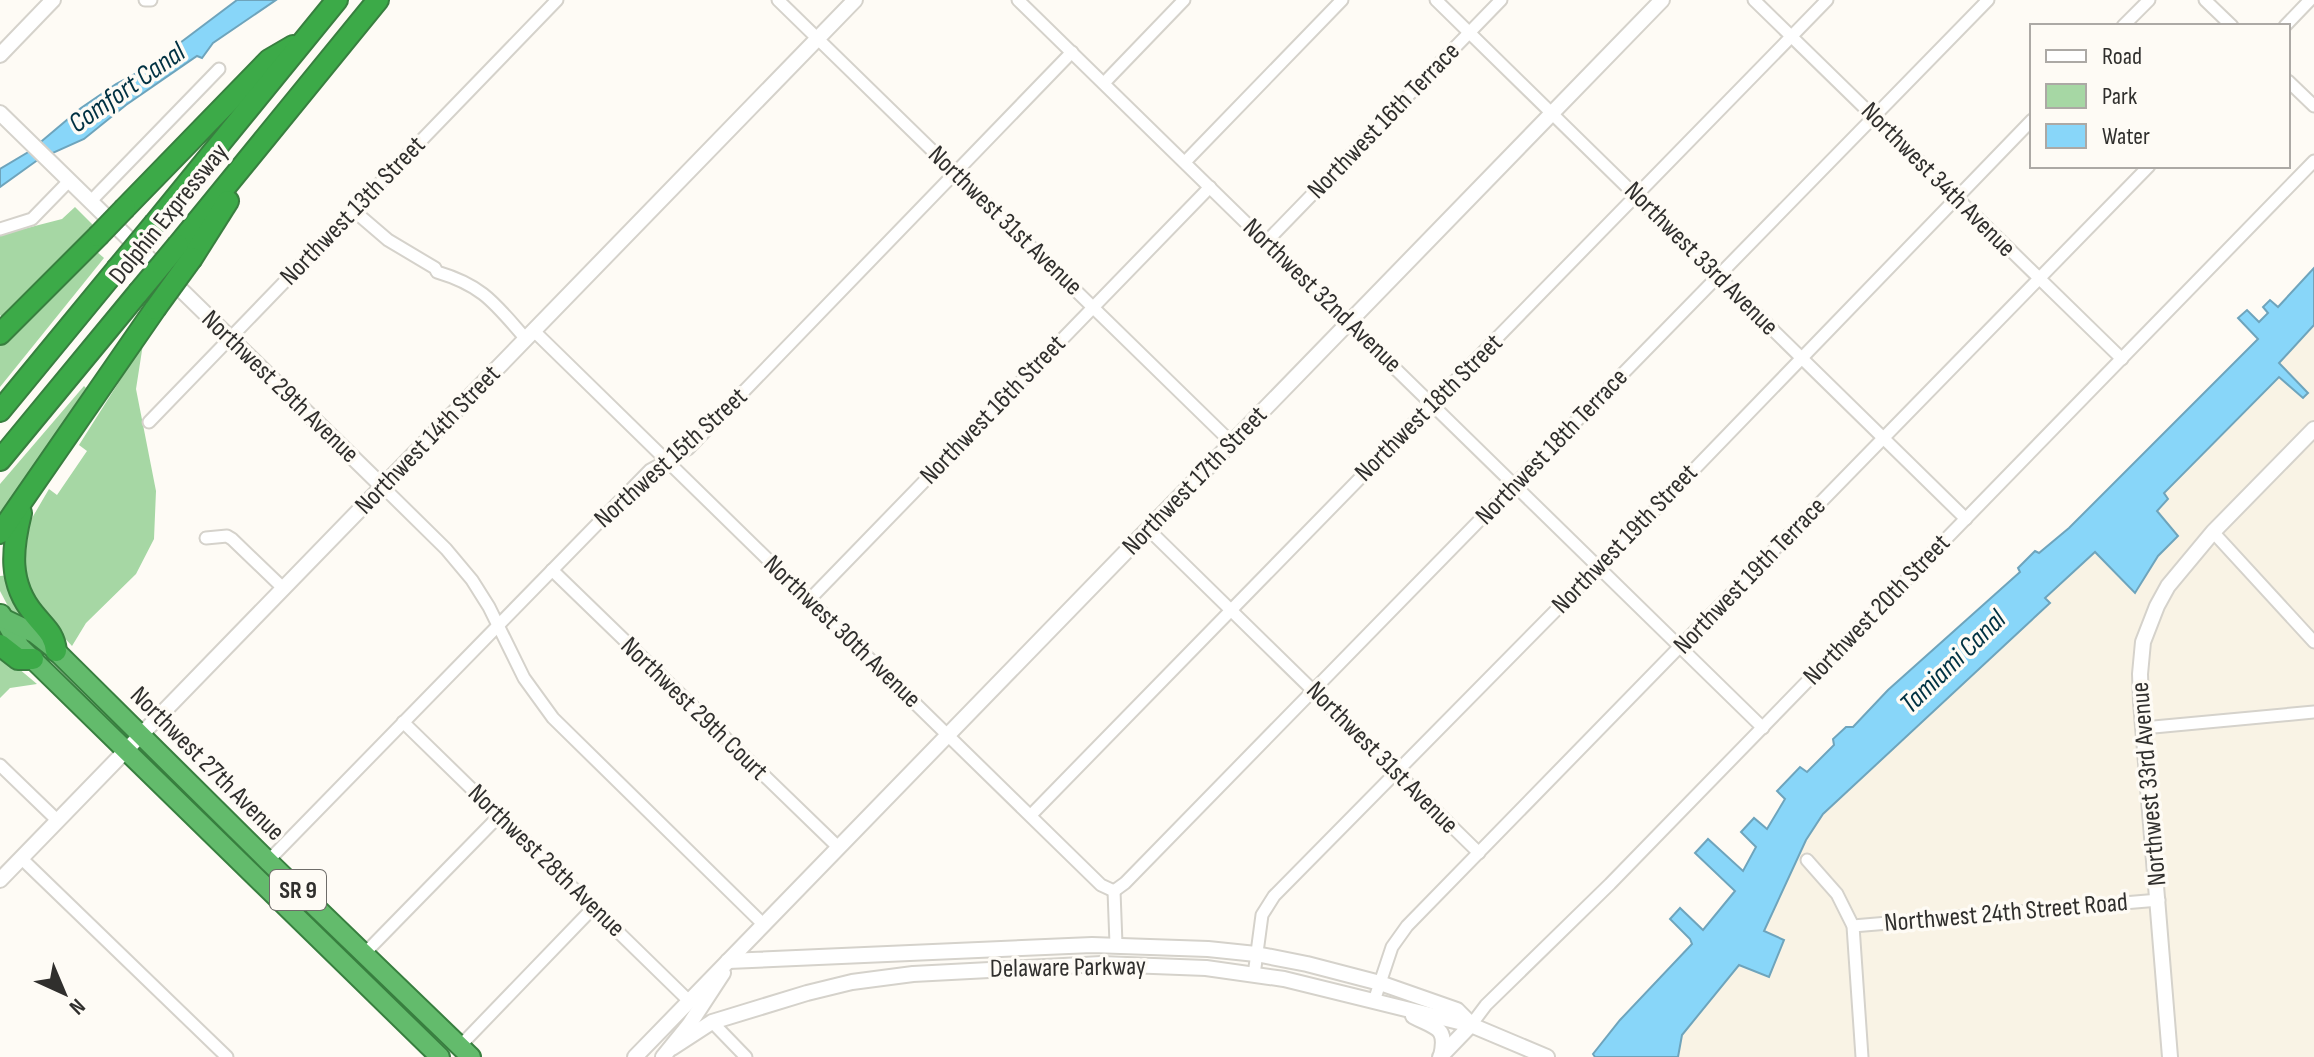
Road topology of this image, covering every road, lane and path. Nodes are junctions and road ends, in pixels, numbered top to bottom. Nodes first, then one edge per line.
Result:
1 (53, 0) edge
2 (337, 0) edge
3 (378, 0) edge
4 (557, 0) edge
5 (778, 0) edge
6 (855, 0) edge
7 (1184, 0) edge
8 (1342, 0) edge
9 (1436, 0) edge
10 (1501, 0) edge
11 (1662, 0) edge
12 (1754, 0) edge
13 (1827, 0) edge
14 (1988, 0) edge
15 (2149, 0) edge
16 (2205, 0) edge
17 (2310, 0) edge
18 (1022, 1) edge
19 (2125, 24) edge
20 (2230, 24) edge
21 (2287, 24) edge
22 (1469, 32) junction
23 (307, 37) junction
24 (1792, 37) junction
25 (818, 38) junction
26 (1072, 52) junction
27 (0, 55) edge
28 (219, 69) dead end
29 (1104, 83) junction
30 (2290, 83) edge
31 (2314, 106) edge
32 (0, 113) edge
33 (1552, 114) junction
34 (1874, 117) junction
35 (2030, 122) edge
36 (2314, 161) edge
37 (1185, 162) junction
38 (2147, 168) edge
39 (956, 173) junction
40 (69, 181) junction
41 (1210, 187) junction
42 (1637, 195) junction
43 (1956, 198) junction
44 (90, 202) junction
45 (353, 210) junction
46 (0, 229) edge
47 (1267, 241) junction
48 (185, 251) junction
49 (1718, 276) junction
50 (2039, 279) junction
51 (1094, 307) junction
52 (1349, 323) junction
53 (0, 334) edge
54 (530, 335) junction
55 (230, 338) junction
56 (1801, 357) junction
57 (2122, 359) junction
58 (1432, 404) junction
59 (0, 411) edge
60 (149, 422) dead end
61 (2314, 429) edge
62 (1884, 438) junction
63 (1232, 443) junction
64 (0, 460) edge
65 (667, 461) junction
66 (1515, 485) junction
67 (383, 487) junction
68 (25, 497) junction
69 (1966, 519) junction
70 (1148, 529) junction
71 (2213, 532) junction
72 (0, 533) edge
73 (206, 538) dead end
74 (1598, 566) junction
75 (552, 570) junction
76 (284, 589) junction
77 (810, 599) junction
78 (1231, 609) junction
79 (1, 616) edge
80 (498, 626) junction
81 (2314, 642) edge
82 (0, 645) edge
83 (1681, 648) junction
84 (56, 651) junction
85 (33, 659) junction
86 (1314, 690) junction
87 (2314, 712) edge
88 (403, 722) junction
89 (1763, 728) junction
90 (2143, 728) junction
91 (948, 735) junction
92 (142, 736) junction
93 (127, 751) junction
94 (0, 765) edge
95 (1397, 771) junction
96 (1031, 815) junction
97 (499, 816) junction
98 (58, 821) junction
99 (838, 847) junction
100 (1479, 853) junction
101 (21, 858) junction
102 (1807, 860) dead end
103 (268, 861) junction
104 (0, 880) edge
105 (1114, 891) junction
106 (2159, 900) junction
107 (594, 907) junction
108 (763, 924) junction
109 (1853, 926) junction
110 (1116, 944) junction
111 (332, 952) junction
112 (364, 954) junction
113 (1256, 954) junction
114 (769, 959) junction
115 (728, 961) junction
116 (1254, 975) junction
117 (386, 976) junction
118 (358, 977) junction
119 (1380, 983) junction
120 (688, 1000) junction
121 (1374, 1001) junction
122 (1395, 1007) junction
123 (712, 1022) junction
124 (1471, 1025) junction
125 (435, 1052) edge
126 (465, 1052) edge
127 (668, 1053) edge
128 (741, 1055) edge
129 (1440, 1056) edge
130 (227, 1057) edge
131 (635, 1057) edge
132 (1547, 1057) edge
133 (1862, 1057) edge
134 (2170, 1057) edge

1 - 27 street
2 - 23 highway, Dolphin Expressway
3 - 48 highway, Dolphin Expressway
4 - 45 street, Northwest 13th Street
5 - 25 street, Northwest 31st Avenue
6 - 25 street, Northwest 14th Street
7 - 29 street
8 - 37 street
9 - 22 street, Northwest 33rd Avenue
10 - 22 street, Northwest 16th Terrace
11 - 33 street, Northwest 17th Street
12 - 24 street, Northwest 34th Avenue
13 - 24 street, Northwest 18th Street
14 - 34 street, Northwest 18th Terrace
15 - 19 street
16 - 20 street
17 - 21 street
18 - 26 street, Northwest 32nd Avenue
22 - 33 street, Northwest 33rd Avenue
22 - 47 street, Northwest 16th Terrace
23 - 53 highway, bridge
23 - 59 highway, Dolphin Expressway, bridge
24 - 34 street, Northwest 34th Avenue
24 - 42 street, Northwest 18th Street
25 - 39 street, Northwest 31st Avenue
25 - 54 street, Northwest 14th Street
26 - 29 street, Northwest 32nd Avenue
26 - 39 street, Northwest 15th Street
28 - 44 street
29 - 37 street, Northwest 32nd Avenue
30 - 31 street
32 - 40 street, Northwest 29th Avenue
33 - 42 street, Northwest 33rd Avenue
33 - 52 street, Northwest 17th Street
34 - 43 street, Northwest 34th Avenue
34 - 49 street, Northwest 18th Terrace
35 - 43 street, Northwest 19th Street
36 - 57 street, Northwest 20th Street
37 - 41 street, Northwest 32nd Avenue
38 - 50 street, Northwest 19th Terrace
39 - 51 street, Northwest 31st Avenue
39 - 65 street, Northwest 15th Street
40 - 44 street, Northwest 29th Avenue
40 - 46 street
41 - 47 street, Northwest 32nd Avenue
41 - 51 street, Northwest 16th Street
42 - 49 street, Northwest 33rd Avenue
42 - 58 street, Northwest 18th Street
43 - 50 street, Northwest 34th Avenue
43 - 56 street, Northwest 19th Street
44 - 55 street, Northwest 29th Avenue
45 - 54 street, Northwest 30th Avenue
45 - 55 street, Northwest 13th Street
47 - 52 street, Northwest 32nd Avenue
48 - 64 highway, Dolphin Expressway, bridge
48 - 68 highway, bridge
49 - 56 street, Northwest 33rd Avenue
49 - 66 street, Northwest 18th Terrace
50 - 57 street, Northwest 34th Avenue
50 - 62 street, Northwest 19th Terrace
51 - 63 street, Northwest 31st Avenue
51 - 77 street, Northwest 16th Street
52 - 58 street, Northwest 32nd Avenue
52 - 63 street, Northwest 17th Street
54 - 65 street, Northwest 30th Avenue
54 - 67 street, Northwest 14th Street
55 - 60 street, Northwest 13th Street
55 - 67 street, Northwest 29th Avenue
56 - 62 street, Northwest 33rd Avenue
56 - 74 street, Northwest 19th Street
57 - 69 street, Northwest 20th Street
58 - 66 street, Northwest 32nd Avenue
58 - 78 street, Northwest 18th Street
61 - 71 street, Northwest 33rd Avenue
62 - 69 street, Northwest 33rd Avenue
62 - 83 street, Northwest 19th Terrace
63 - 70 street, Northwest 17th Street
65 - 75 street, Northwest 15th Street
65 - 77 street, Northwest 30th Avenue
66 - 74 street, Northwest 32nd Avenue
66 - 86 street, Northwest 18th Terrace
67 - 76 street, Northwest 14th Street
67 - 80 street, Northwest 29th Avenue
68 - 72 highway
68 - 84 highway
69 - 89 street, Northwest 20th Street
70 - 78 street, Northwest 31st Avenue
70 - 91 street, Northwest 17th Street
71 - 81 street
71 - 90 street, Northwest 33rd Avenue
73 - 76 street
74 - 83 street, Northwest 32nd Avenue
74 - 95 street, Northwest 19th Street
75 - 80 street, Northwest 15th Street
75 - 99 street, Northwest 29th Court
76 - 92 street, Northwest 14th Street
77 - 91 street, Northwest 30th Avenue
78 - 86 street, Northwest 31st Avenue
78 - 96 street, Northwest 18th Street
79 - 84 highway, Northwest 27th Avenue / SR 9
79 - 85 highway, Northwest 27th Avenue / SR 9
80 - 88 street, Northwest 15th Street
80 - 108 street, Northwest 29th Avenue
82 - 85 highway
83 - 89 street, Northwest 32nd Avenue
83 - 100 street, Northwest 19th Terrace
84 - 92 highway, Northwest 27th Avenue / SR 9
85 - 93 highway, Northwest 27th Avenue / SR 9
86 - 95 street, Northwest 31st Avenue
86 - 105 street, Northwest 18th Terrace
87 - 90 street
88 - 97 street, Northwest 28th Avenue
88 - 103 street, Northwest 15th Street
89 - 124 street, Northwest 20th Street
90 - 106 street, Northwest 33rd Avenue
91 - 96 street, Northwest 30th Avenue
91 - 99 street, Northwest 17th Street
92 - 93 street, Northwest 14th Street
92 - 103 highway, Northwest 27th Avenue / SR 9
93 - 98 street, Northwest 14th Street
93 - 111 highway, Northwest 27th Avenue / SR 9
94 - 98 street
95 - 100 street, Northwest 31st Avenue
95 - 113 street, Northwest 19th Street
96 - 105 street, Northwest 30th Avenue
97 - 107 street, Northwest 28th Avenue
97 - 112 street
98 - 101 street, Northwest 14th Street
99 - 108 street, Northwest 17th Street
100 - 119 street, Northwest 19th Terrace
101 - 104 street, Northwest 14th Street
101 - 130 street
102 - 109 street
103 - 112 highway, Northwest 27th Avenue / SR 9
105 - 110 street
106 - 109 street, Northwest 24th Street Road
106 - 134 street, Northwest 33rd Avenue
107 - 120 street, Northwest 28th Avenue
107 - 126 street
108 - 114 street
108 - 115 street, Northwest 17th Street
109 - 133 street
110 - 113 street, Delaware Parkway
110 - 114 street, Delaware Parkway
111 - 112 highway
111 - 118 highway, Northwest 27th Avenue / SR 9
112 - 117 highway, Northwest 27th Avenue / SR 9
113 - 116 street, Northwest 19th Street
113 - 119 street, Delaware Parkway
114 - 115 street, Delaware Parkway
115 - 120 street, Northwest 17th Street
115 - 127 street, Northwest 17th Street
116 - 121 street, Delaware Parkway
116 - 123 street, Delaware Parkway
117 - 118 highway
117 - 126 highway, Northwest 27th Avenue / SR 9
118 - 125 highway, Northwest 27th Avenue / SR 9
119 - 121 street, Northwest 19th Terrace
119 - 124 street, Delaware Parkway
120 - 131 street, Northwest 17th Street
121 - 122 street, Delaware Parkway
122 - 124 street, Delaware Parkway
122 - 129 street
123 - 127 street, Delaware Parkway
123 - 128 street
124 - 129 street, Northwest 20th Street
124 - 132 street, Delaware Parkway
125 - 126 highway

